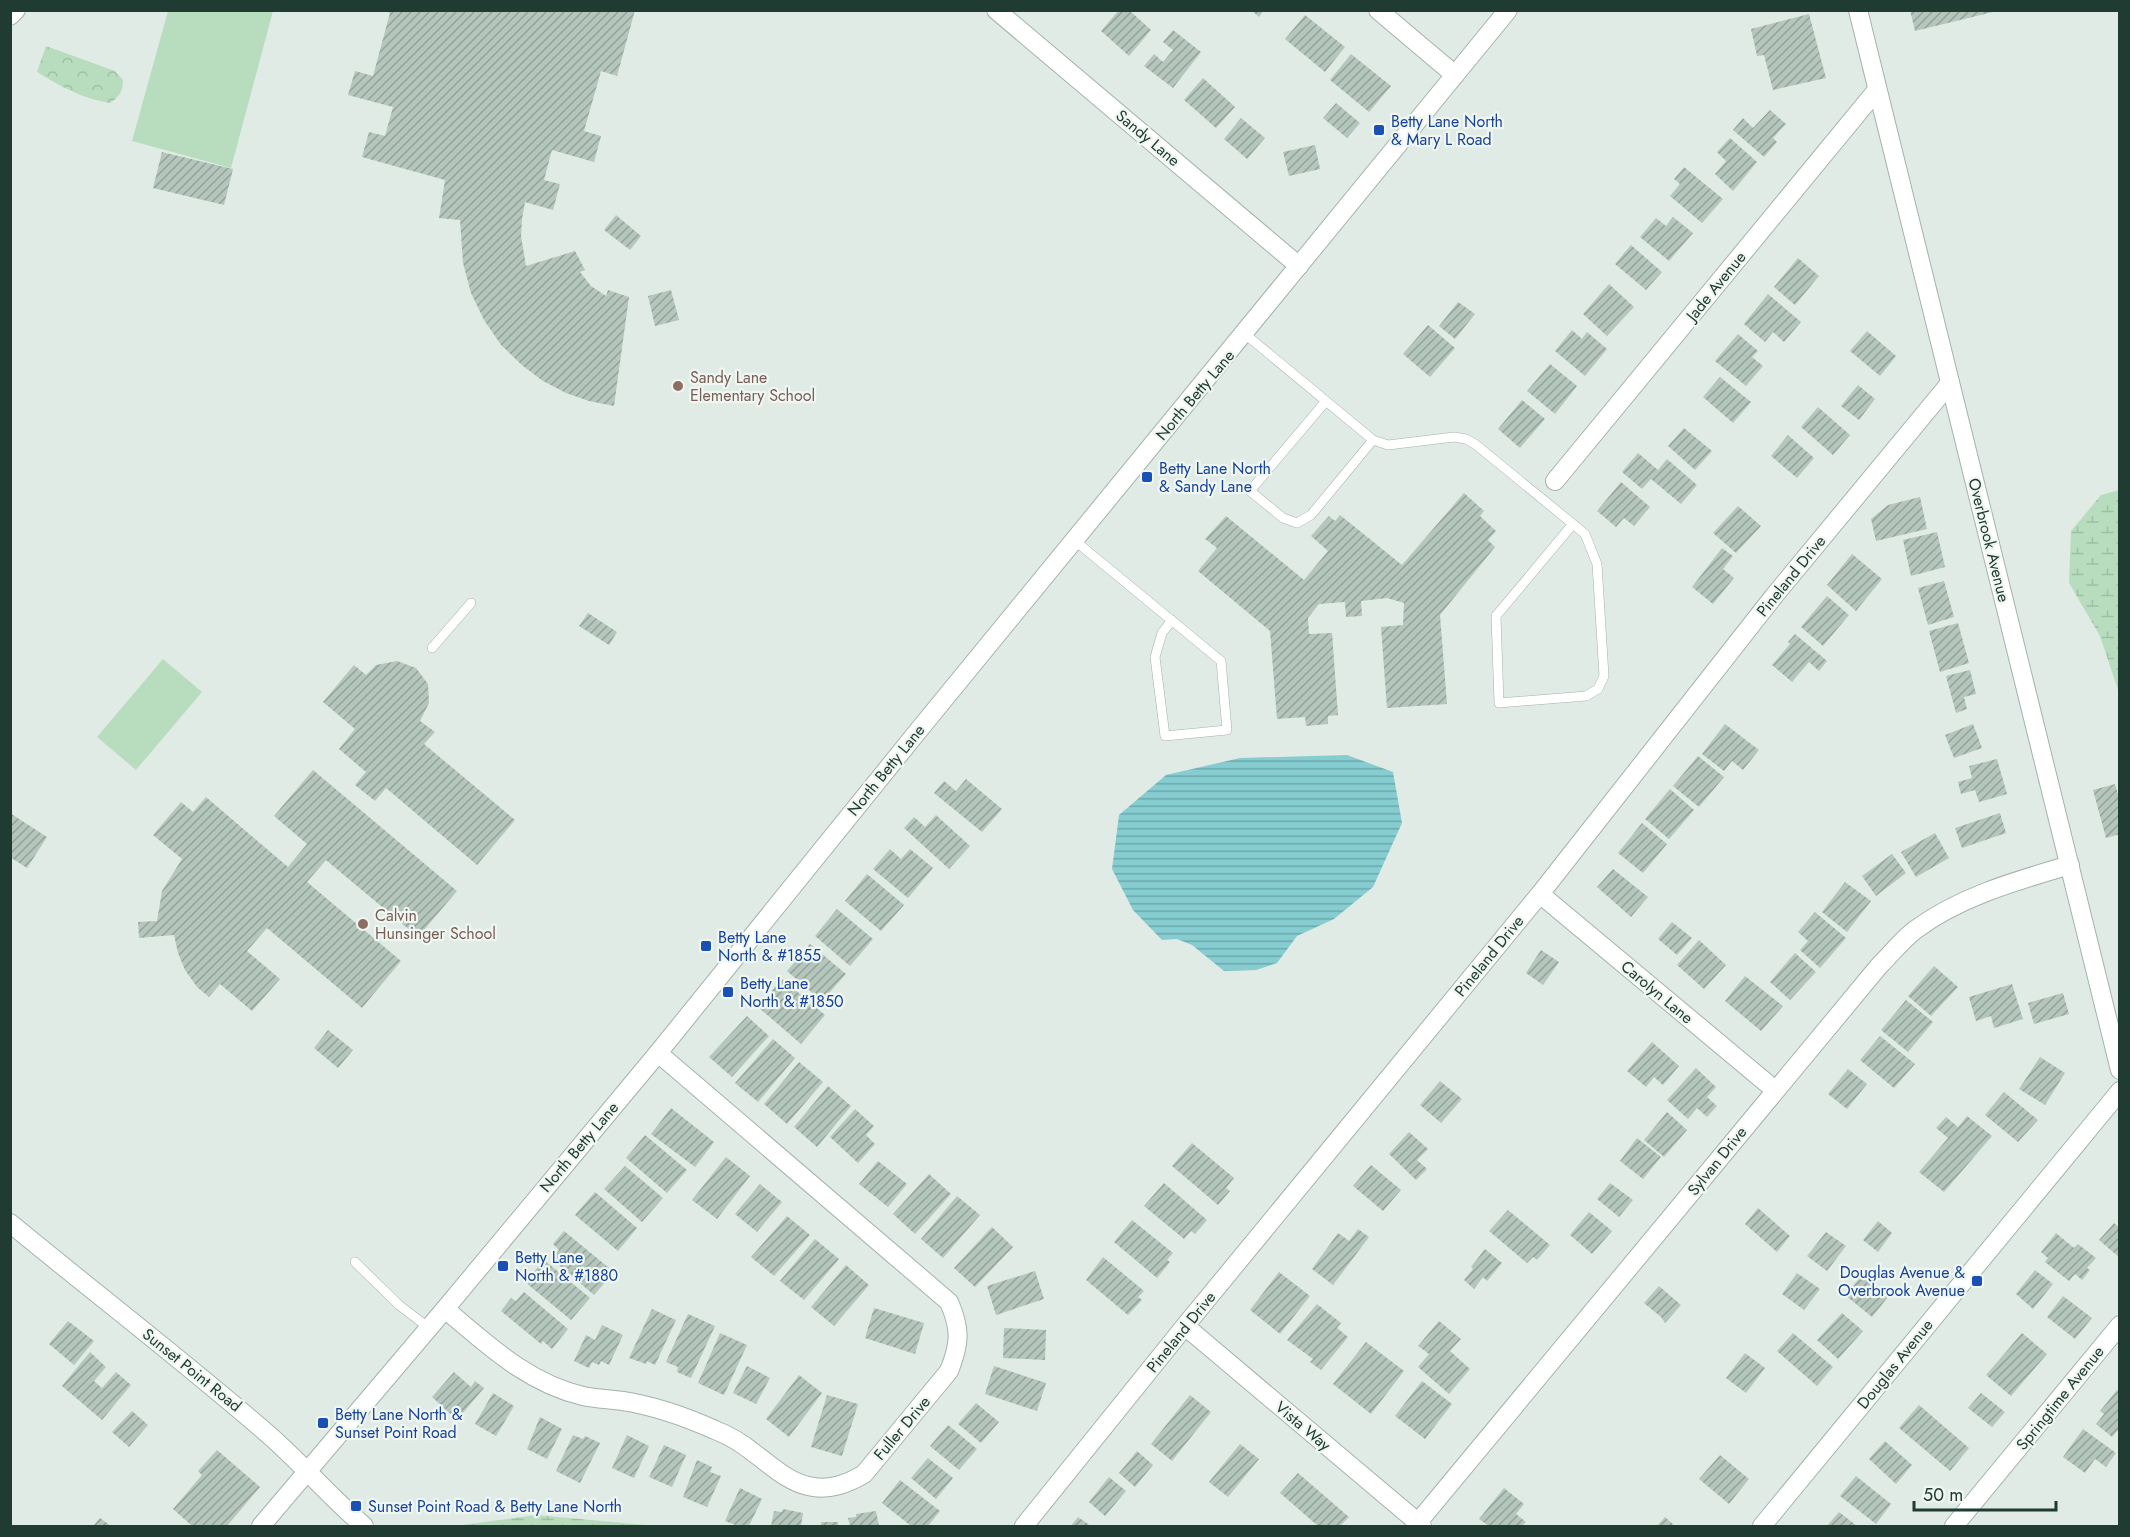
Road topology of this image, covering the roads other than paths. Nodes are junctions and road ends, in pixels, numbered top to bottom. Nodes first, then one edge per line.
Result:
1 (16, 10) edge
2 (996, 10) edge
3 (1378, 10) edge
4 (1508, 10) edge
5 (1858, 10) edge
6 (10, 16) edge
7 (1455, 75) junction
8 (1876, 91) junction
9 (1299, 266) junction
10 (1245, 334) junction
11 (1950, 383) junction
12 (1326, 400) junction
13 (1373, 440) junction
14 (1555, 481) dead end
15 (1573, 524) junction
16 (1074, 540) junction
17 (471, 603) dead end
18 (1172, 620) junction
19 (432, 648) dead end
20 (2070, 865) junction
21 (1540, 894) junction
22 (658, 1053) junction
23 (2120, 1070) edge
24 (1775, 1090) junction
25 (2120, 1091) edge
26 (10, 1224) edge
27 (356, 1262) dead end
28 (445, 1309) junction
29 (2120, 1325) edge
30 (1185, 1326) junction
31 (429, 1328) junction
32 (307, 1471) junction
33 (1419, 1525) edge
34 (261, 1527) edge
35 (364, 1527) edge
36 (1024, 1527) edge
37 (1762, 1527) edge
38 (1954, 1527) edge

1 - 6 street
2 - 9 street, Sandy Lane
3 - 7 street
4 - 7 street, North Betty Lane
5 - 8 street, Overbrook Avenue
7 - 9 street, North Betty Lane
8 - 11 street, Overbrook Avenue
8 - 14 street, Jade Avenue
9 - 10 street, North Betty Lane
10 - 12 lane
10 - 16 street, North Betty Lane
11 - 20 street, Overbrook Avenue
11 - 21 street, Pineland Drive
12 - 13 lane
12 - 13 lane
13 - 15 lane
15 - 15 lane
16 - 18 lane
16 - 22 street, North Betty Lane
17 - 19 lane
18 - 18 lane
20 - 23 street, Overbrook Avenue
20 - 24 street, Sylvan Drive
21 - 24 street, Carolyn Lane
21 - 30 street, Pineland Drive
22 - 28 street, North Betty Lane
22 - 28 street, Fuller Drive
24 - 33 street, Sylvan Drive
25 - 37 street, Douglas Avenue
26 - 32 street, Sunset Point Road
27 - 31 lane
28 - 31 street, North Betty Lane
29 - 38 street, Springtime Avenue
30 - 33 street, Vista Way
30 - 36 street, Pineland Drive
31 - 32 street, North Betty Lane
32 - 34 street, North Betty Lane
32 - 35 street, Sunset Point Road

